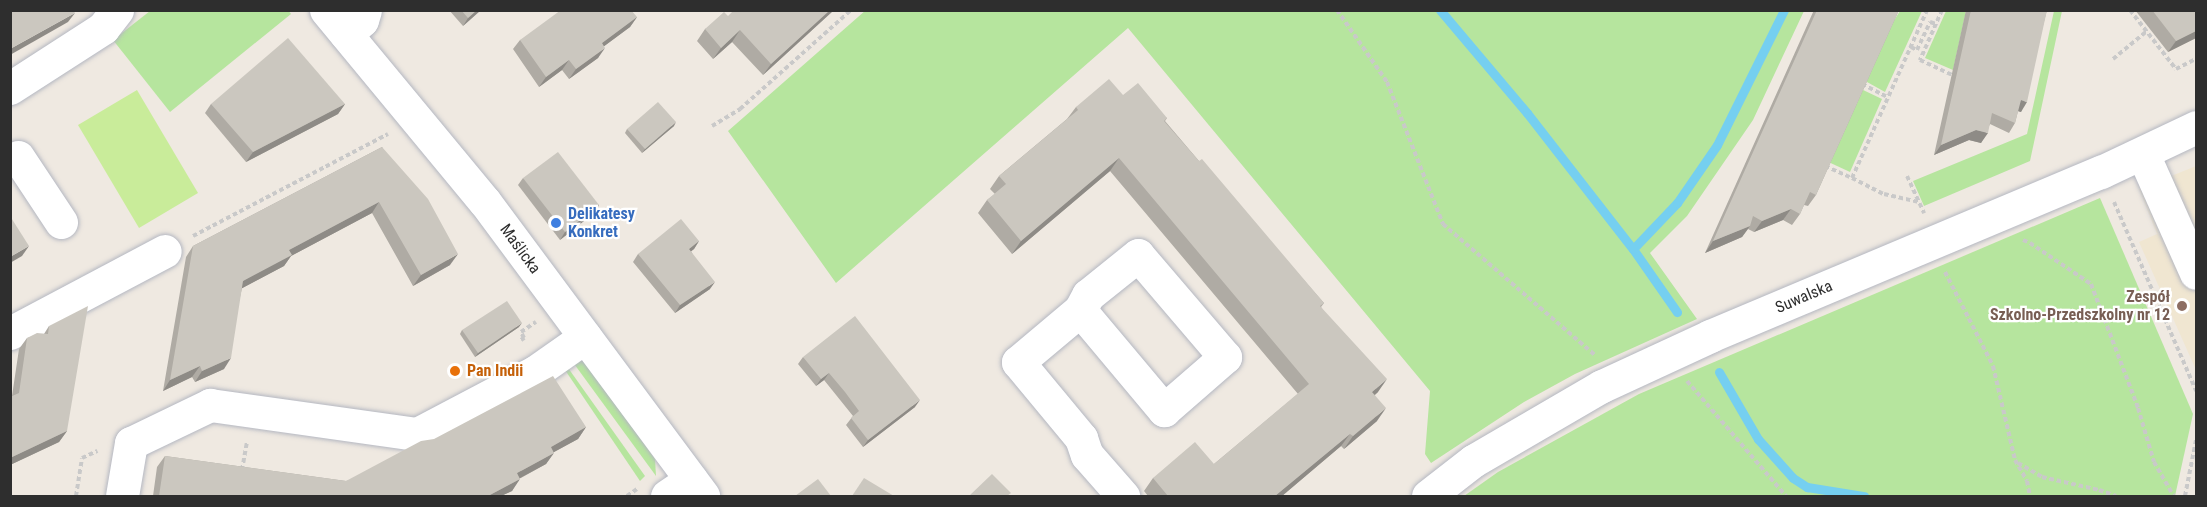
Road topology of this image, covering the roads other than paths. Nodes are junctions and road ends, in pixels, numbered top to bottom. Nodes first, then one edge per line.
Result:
1 (117, 10) edge
2 (346, 18) edge
3 (10, 88) edge
4 (2196, 127) edge
5 (13, 154) edge
6 (2143, 154) junction
7 (61, 222) dead end
8 (165, 251) road end
9 (2196, 273) edge
10 (1080, 310) junction
11 (10, 333) edge
12 (585, 337) junction
13 (687, 491) edge
14 (122, 496) edge
15 (1123, 496) edge
16 (1428, 496) edge

1 - 3 street
2 - 12 street, Maślicka
4 - 6 street, Suwalska
5 - 7 street
6 - 9 street
6 - 16 street, Suwalska
8 - 11 street
10 - 10 street
10 - 15 street
12 - 13 street, Maślicka
12 - 14 street

